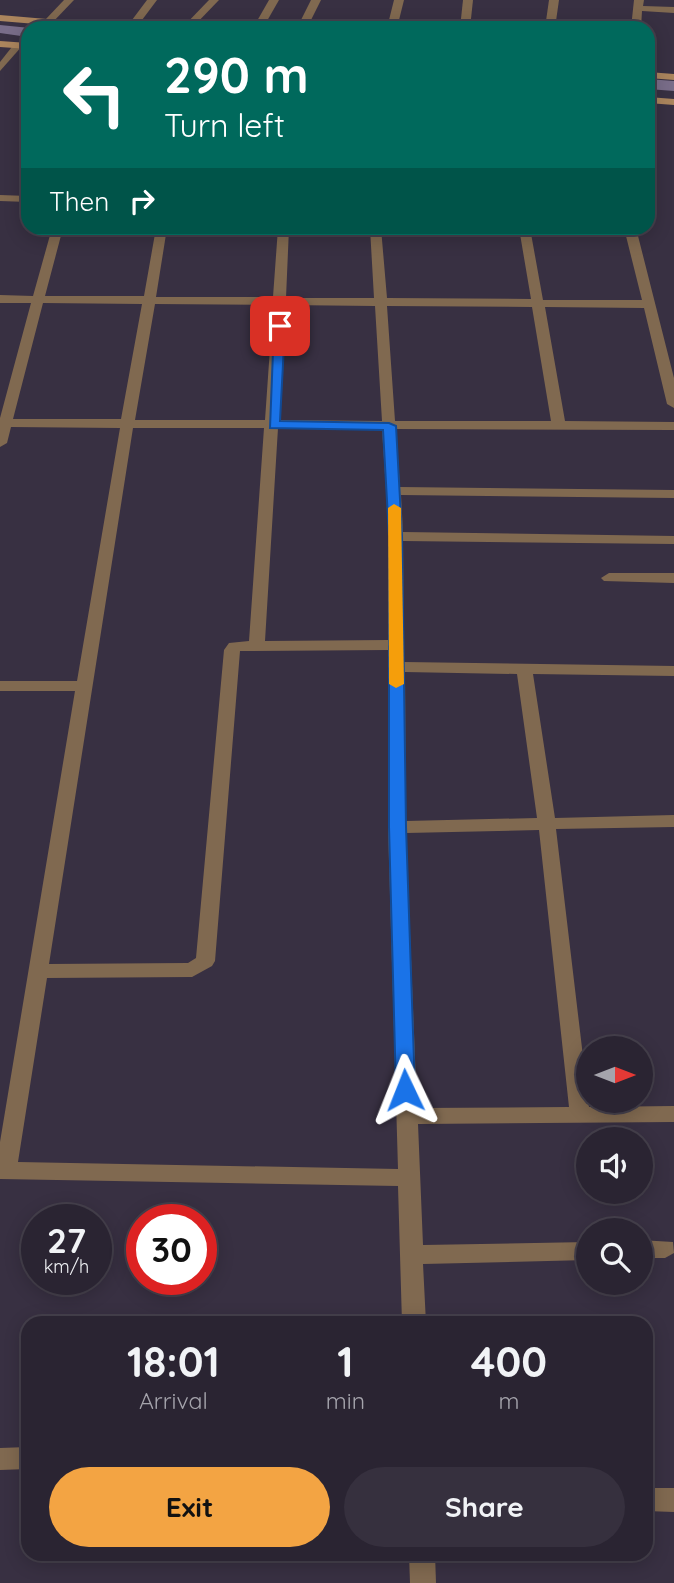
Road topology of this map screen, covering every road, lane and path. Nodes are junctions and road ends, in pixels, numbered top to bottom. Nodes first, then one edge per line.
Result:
1 (69, 0) edge
2 (152, 0) edge
3 (214, 0) edge
4 (274, 0) edge
5 (316, 0) edge
6 (399, 0) edge
7 (468, 0) edge
8 (554, 0) edge
9 (638, 4) edge
10 (674, 10) edge
11 (0, 18) edge
12 (36, 21) edge
13 (49, 21) edge
14 (136, 21) edge
15 (192, 21) edge
16 (262, 21) edge
17 (306, 21) edge
18 (394, 21) edge
19 (466, 21) edge
20 (551, 21) edge
21 (0, 44) edge
22 (21, 46) edge
23 (21, 48) edge
24 (0, 68) edge
25 (655, 75) edge
26 (674, 76) edge
27 (655, 101) edge
28 (674, 102) edge
29 (0, 198) edge
30 (21, 199) edge
31 (55, 235) edge
32 (161, 235) edge
33 (284, 235) edge
34 (376, 235) edge
35 (526, 235) edge
36 (632, 235) edge
37 (0, 299) edge
38 (39, 299) junction
39 (150, 300) junction
40 (281, 302) junction
41 (380, 302) junction
42 (538, 303) junction
43 (647, 304) junction
44 (674, 404) edge
45 (3, 423) edge
46 (127, 424) junction
47 (274, 425) junction
48 (389, 426) junction
49 (674, 426) edge
50 (559, 427) junction
51 (0, 443) edge
52 (393, 491) junction
53 (674, 494) edge
54 (396, 536) junction
55 (674, 540) edge
56 (609, 578) dead end
57 (674, 578) edge
58 (257, 644) junction
59 (396, 645) junction
60 (396, 667) junction
61 (524, 669) junction
62 (674, 671) edge
63 (0, 686) edge
64 (85, 686) junction
65 (674, 821) edge
66 (547, 825) junction
67 (397, 827) junction
68 (37, 971) junction
69 (674, 1114) edge
70 (580, 1115) junction
71 (406, 1116) junction
72 (3, 1170) edge
73 (408, 1178) junction
74 (653, 1249) edge
75 (665, 1249) dead end
76 (576, 1251) edge
77 (411, 1255) junction
78 (414, 1316) edge
79 (21, 1458) edge
80 (0, 1459) edge
81 (653, 1500) edge
82 (674, 1500) edge
83 (422, 1561) edge
84 (423, 1583) edge

1 - 13 street
2 - 14 street
3 - 15 street
4 - 16 street
5 - 17 street
6 - 18 street
7 - 19 street
8 - 20 street
9 - 10 street
11 - 12 street
21 - 22 street
23 - 24 street
25 - 26 street
27 - 28 street
29 - 30 street
31 - 38 street
32 - 39 street
33 - 40 street
34 - 41 street
35 - 42 street
36 - 43 street
37 - 38 street
38 - 39 street
38 - 45 street
39 - 40 street
39 - 46 street
40 - 41 street
40 - 47 street
41 - 42 street
41 - 48 street
42 - 43 street
42 - 50 street
43 - 44 street
45 - 46 street
45 - 51 street
46 - 47 street
46 - 64 street
47 - 48 street
47 - 58 street
48 - 50 street
48 - 52 street
49 - 50 street
52 - 53 street
52 - 54 street
54 - 55 street
54 - 59 street
56 - 57 street
58 - 59 street
58 - 68 street
59 - 60 street
60 - 61 street
60 - 67 street
61 - 62 street
61 - 66 street
63 - 64 street
64 - 68 street
65 - 66 street
66 - 67 street
66 - 70 street
67 - 71 street
68 - 72 street
69 - 70 street
70 - 71 street
71 - 73 street
72 - 73 street
73 - 77 street
74 - 75 street
76 - 77 street
77 - 78 street
79 - 80 street
81 - 82 street
83 - 84 street

